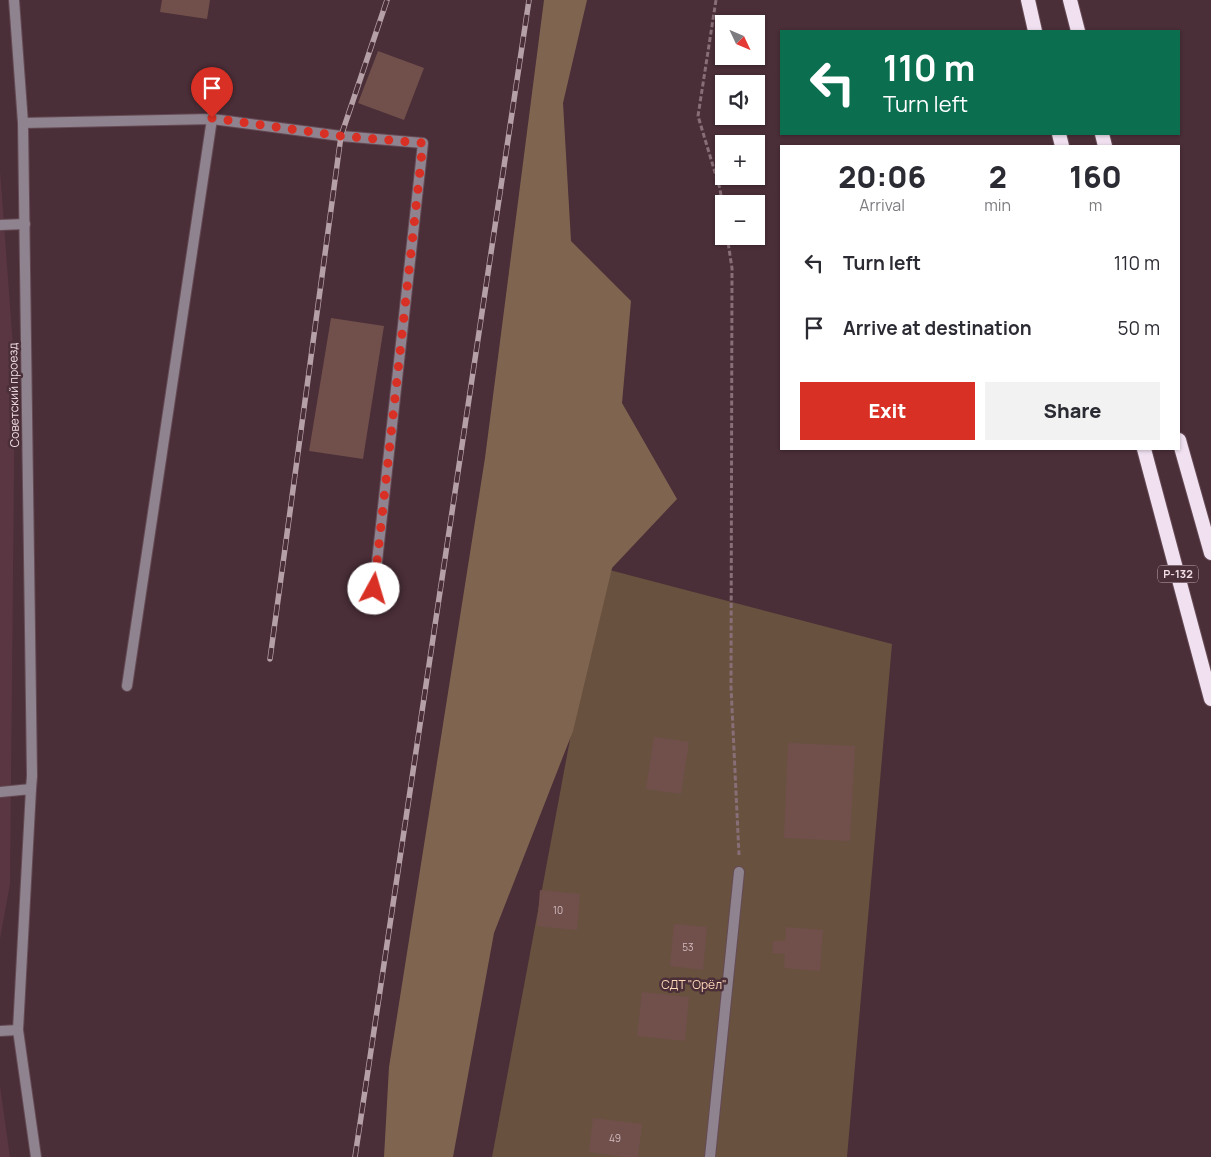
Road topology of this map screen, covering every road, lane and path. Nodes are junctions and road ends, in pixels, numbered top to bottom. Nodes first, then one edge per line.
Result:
1 (14, 0) edge
2 (716, 0) edge
3 (1028, 0) edge
4 (1070, 0) edge
5 (1035, 30) edge
6 (1078, 30) edge
7 (212, 118) junction
8 (23, 123) junction
9 (721, 195) edge
10 (25, 224) junction
11 (0, 225) edge
12 (728, 245) edge
13 (1180, 444) edge
14 (1144, 450) edge
15 (1211, 553) edge
16 (374, 589) dead end
17 (127, 686) dead end
18 (1211, 699) edge
19 (31, 789) junction
20 (0, 792) edge
21 (740, 872) joint
22 (18, 1030) junction
23 (0, 1031) edge
24 (36, 1157) edge
25 (710, 1157) edge

1 - 8 street, Советский проезд
2 - 9 path
3 - 5 highway
4 - 6 highway
7 - 8 street
7 - 16 street
7 - 17 street
8 - 10 street, Советский проезд
10 - 11 street
10 - 19 street, Советский проезд
12 - 21 path
13 - 15 highway, Р-132
14 - 18 highway, Р-132
19 - 20 street
19 - 22 street, Советский проезд
21 - 25 street
22 - 23 street
22 - 24 street, Советский проезд

